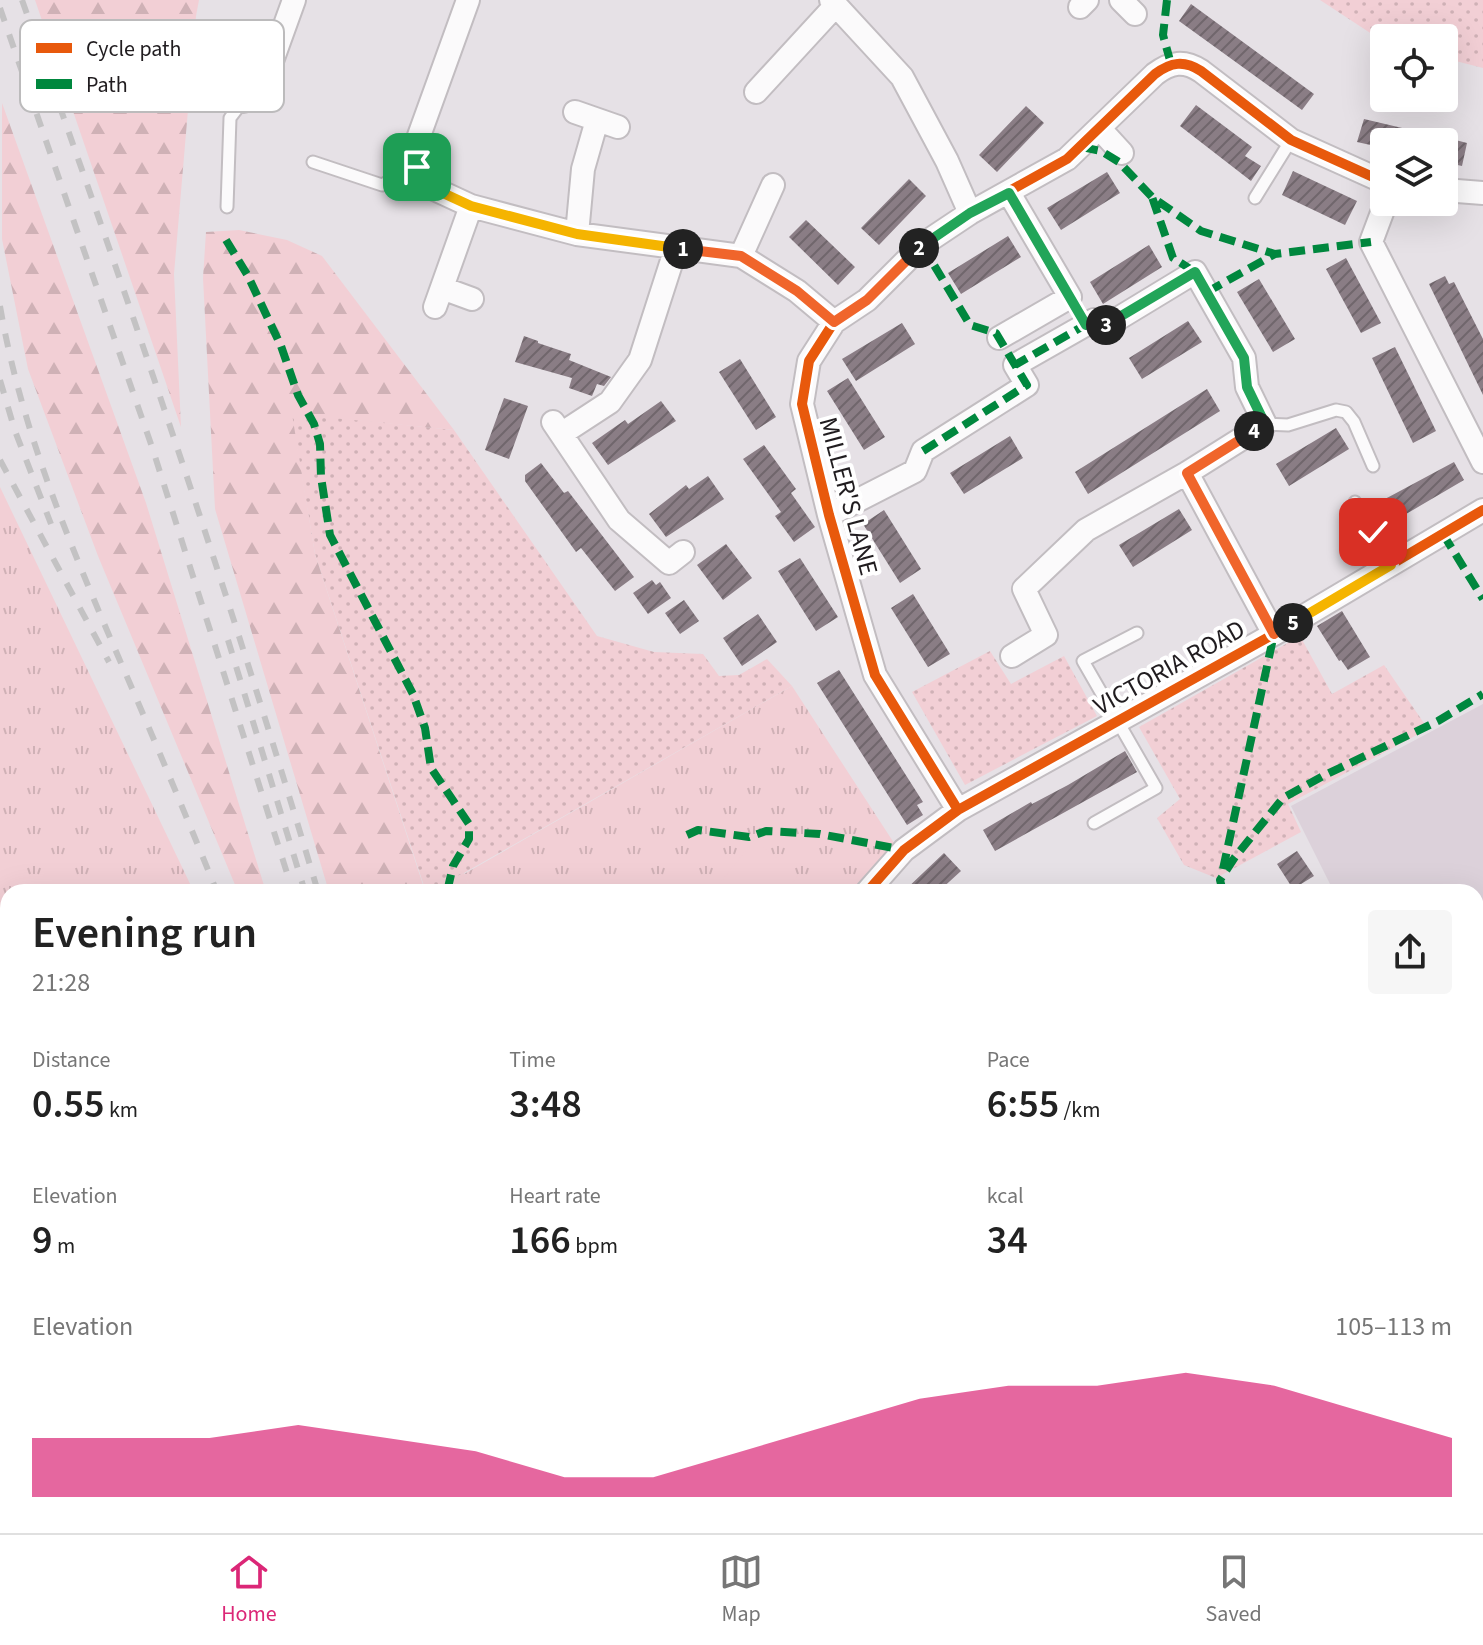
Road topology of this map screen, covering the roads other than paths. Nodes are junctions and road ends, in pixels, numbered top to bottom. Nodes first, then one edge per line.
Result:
1 (294, 0) edge
2 (468, 0) edge
3 (834, 2) edge
4 (284, 28) edge
5 (756, 92) dead end
6 (235, 112) edge
7 (575, 112) dead end
8 (1100, 129) junction
9 (1291, 140) junction
10 (1122, 153) dead end
11 (313, 162) dead end
12 (417, 167) junction
13 (1370, 176) edge
14 (773, 185) dead end
15 (1458, 191) edge
16 (1009, 193) junction
17 (1483, 193) edge
18 (1255, 198) dead end
19 (471, 206) junction
20 (227, 207) dead end
21 (970, 213) junction
22 (1381, 216) edge
23 (577, 234) junction
24 (676, 248) junction
25 (741, 256) junction
26 (1070, 297) junction
27 (472, 299) dead end
28 (834, 322) junction
29 (1086, 325) junction
30 (999, 338) dead end
31 (1265, 424) junction
32 (1483, 462) edge
33 (1373, 466) dead end
34 (1187, 473) junction
35 (1355, 502) dead end
36 (1483, 510) edge
37 (829, 515) junction
38 (683, 552) dead end
39 (1391, 565) junction
40 (1137, 633) dead end
41 (1274, 634) junction
42 (1012, 656) dead end
43 (1118, 721) junction
44 (958, 810) junction
45 (1094, 823) dead end
46 (874, 884) edge

1 - 4 street
2 - 12 street
3 - 5 street
3 - 21 street
6 - 20 lane
7 - 23 street
8 - 9 street, MILLER'S LANE
8 - 10 street
8 - 16 street, MILLER'S LANE
9 - 13 street, MILLER'S LANE
9 - 18 lane
11 - 12 lane
12 - 19 street
14 - 25 street
15 - 17 street
16 - 21 street, MILLER'S LANE
16 - 26 street
19 - 23 street
19 - 27 street
21 - 28 street, MILLER'S LANE
22 - 32 street
23 - 24 street
24 - 25 street
24 - 38 street
25 - 28 street
26 - 29 street
26 - 30 street
28 - 37 street, MILLER'S LANE
29 - 31 street
29 - 37 street
31 - 33 lane
31 - 34 street
34 - 41 street
34 - 42 street
35 - 39 lane
36 - 39 street, VICTORIA ROAD
37 - 44 street, MILLER'S LANE
39 - 41 street, VICTORIA ROAD
40 - 43 lane
41 - 43 street, VICTORIA ROAD
43 - 44 street, VICTORIA ROAD
43 - 45 lane
44 - 46 street, VICTORIA ROAD

